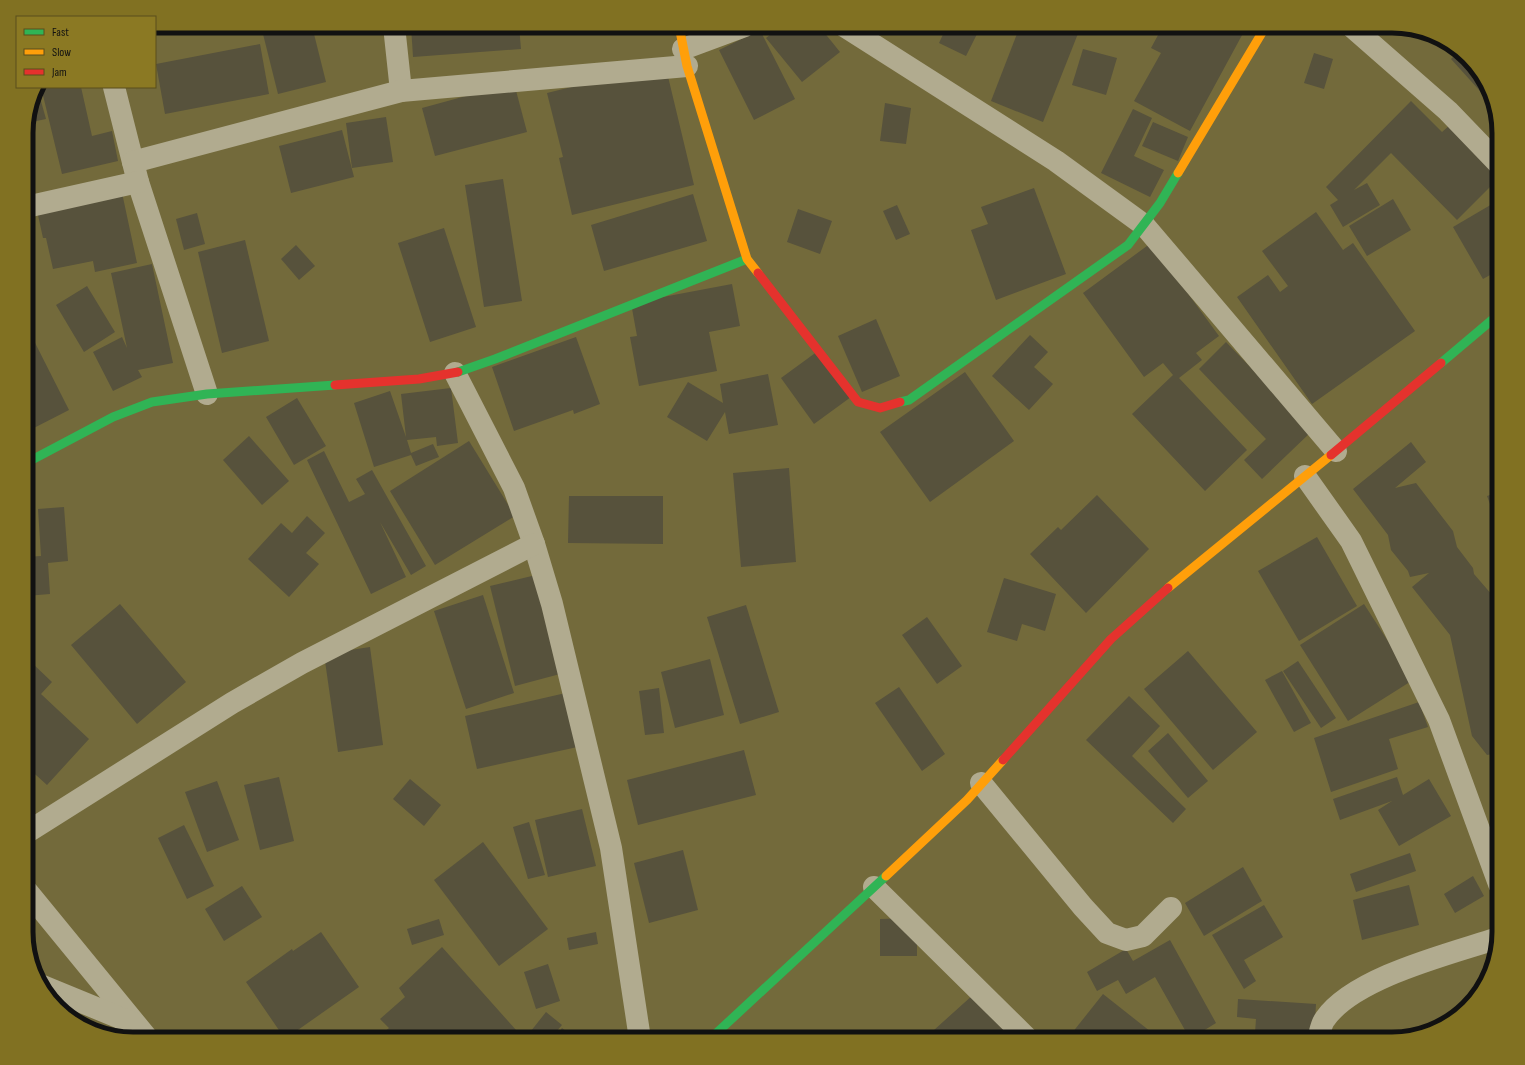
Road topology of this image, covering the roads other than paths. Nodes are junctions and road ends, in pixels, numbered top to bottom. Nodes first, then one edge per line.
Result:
1 (395, 33) edge
2 (680, 33) edge
3 (733, 33) edge
4 (855, 33) edge
5 (1262, 33) edge
6 (1359, 33) edge
7 (685, 58) junction
8 (114, 88) edge
9 (401, 91) junction
10 (1492, 157) edge
11 (135, 172) junction
12 (33, 205) edge
13 (1144, 224) junction
14 (747, 259) junction
15 (1492, 320) edge
16 (455, 373) junction
17 (207, 394) junction
18 (1336, 451) junction
19 (33, 459) edge
20 (1305, 476) junction
21 (534, 544) junction
22 (981, 783) junction
23 (33, 830) edge
24 (1492, 865) edge
25 (874, 887) junction
26 (33, 898) edge
27 (1171, 908) dead end
28 (1491, 940) edge
29 (52, 990) edge
30 (144, 1032) edge
31 (639, 1032) edge
32 (718, 1032) edge
33 (1021, 1032) edge
34 (1320, 1032) edge

1 - 9 street
2 - 7 street
3 - 7 street
4 - 13 street
5 - 13 street
6 - 10 street
7 - 9 street
7 - 14 street
8 - 11 street
9 - 11 street
11 - 12 street
11 - 17 street
13 - 14 street
13 - 18 street
14 - 16 street
15 - 18 street
16 - 17 street
16 - 21 street
17 - 19 street
18 - 20 street
20 - 22 street
20 - 24 street
21 - 23 street
21 - 31 street
22 - 25 street
22 - 27 street
25 - 32 street
25 - 33 street
26 - 30 street
28 - 34 street
29 - 30 street

